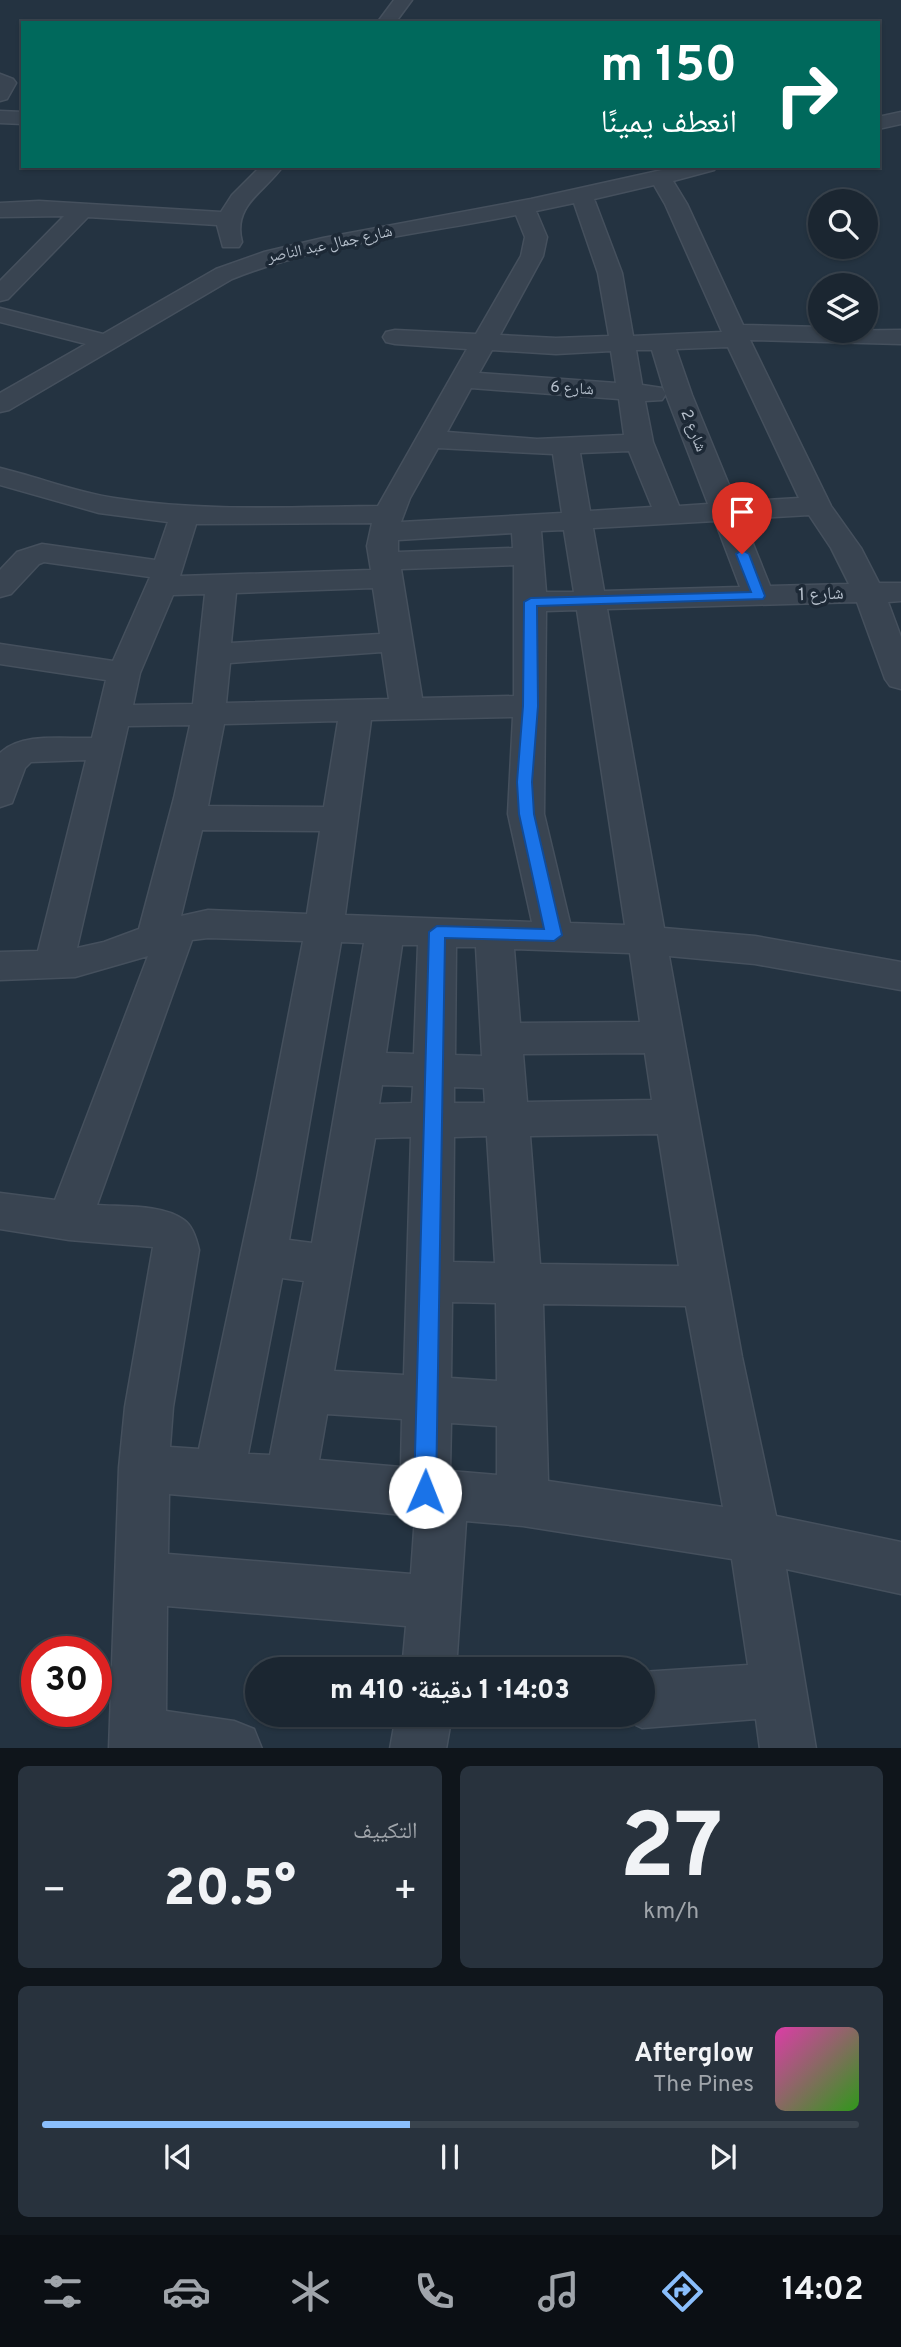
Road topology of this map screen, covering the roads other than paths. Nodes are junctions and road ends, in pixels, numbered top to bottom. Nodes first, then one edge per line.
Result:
1 (403, 0) edge
2 (387, 21) edge
3 (0, 80) edge
4 (0, 95) edge
5 (0, 117) edge
6 (21, 118) edge
7 (901, 118) edge
8 (880, 123) edge
9 (271, 168) edge
10 (699, 168) edge
11 (661, 179) junction
12 (582, 195) junction
13 (524, 208) junction
14 (0, 210) edge
15 (82, 211) junction
16 (228, 219) junction
17 (240, 260) junction
18 (0, 294) edge
19 (0, 315) edge
20 (736, 336) junction
21 (395, 337) dead end
22 (901, 337) edge
23 (485, 342) junction
24 (662, 343) junction
25 (624, 345) junction
26 (575, 346) junction
27 (81, 349) junction
28 (464, 380) junction
29 (577, 389) junction
30 (0, 392) edge
31 (629, 393) junction
32 (679, 395) junction
33 (0, 404) edge
34 (431, 439) junction
35 (639, 442) junction
36 (565, 446) junction
37 (0, 476) edge
38 (817, 506) junction
39 (726, 512) junction
40 (184, 515) junction
41 (669, 515) junction
42 (580, 520) junction
43 (527, 540) junction
44 (386, 546) junction
45 (164, 578) junction
46 (221, 585) junction
47 (0, 588) edge
48 (901, 592) edge
49 (869, 593) junction
50 (759, 596) junction
51 (591, 601) junction
52 (531, 602) junction
53 (397, 642) junction
54 (0, 654) edge
55 (215, 654) junction
56 (124, 673) junction
57 (901, 679) edge
58 (530, 706) junction
59 (407, 709) junction
60 (356, 710) junction
61 (209, 713) junction
62 (110, 732) junction
63 (0, 795) edge
64 (186, 818) junction
65 (341, 819) junction
66 (324, 928) junction
67 (385, 930) junction
68 (437, 932) junction
69 (494, 933) junction
70 (167, 935) junction
71 (554, 935) junction
72 (649, 940) junction
73 (54, 965) junction
74 (0, 966) edge
75 (901, 976) edge
76 (665, 1037) junction
77 (504, 1055) junction
78 (365, 1069) junction
79 (434, 1071) junction
80 (676, 1117) junction
81 (509, 1119) junction
82 (433, 1120) junction
83 (356, 1121) junction
84 (0, 1212) edge
85 (69, 1221) junction
86 (263, 1256) junction
87 (331, 1265) junction
88 (429, 1283) junction
89 (519, 1283) junction
90 (706, 1286) junction
91 (307, 1391) junction
92 (427, 1399) junction
93 (523, 1405) junction
94 (144, 1468) junction
95 (219, 1474) junction
96 (290, 1480) junction
97 (433, 1493) junction
98 (523, 1502) junction
99 (755, 1537) junction
100 (901, 1568) edge
101 (143, 1578) junction
102 (435, 1602) junction
103 (430, 1657) edge
104 (779, 1690) junction
105 (655, 1699) edge
106 (422, 1727) edge
107 (137, 1742) edge
108 (234, 1748) edge
109 (418, 1748) edge
110 (788, 1748) edge

1 - 2 street
3 - 4 street
5 - 6 street
7 - 8 street
9 - 16 street
10 - 11 street, شارع جمال عبد الناصر
10 - 17 street, شارع جمال عبد الناصر
11 - 12 street, شارع جمال عبد الناصر
11 - 20 street
12 - 13 street, شارع جمال عبد الناصر
12 - 25 street
13 - 23 street
13 - 27 street, شارع جمال عبد الناصر
14 - 15 street
15 - 16 street
15 - 18 street
16 - 17 street
17 - 27 street, شارع جمال عبد الناصر
19 - 27 street
20 - 22 street
20 - 24 street
20 - 38 street
21 - 23 street
23 - 26 street
23 - 28 street
24 - 25 street
24 - 32 street, شارع 2
25 - 26 street
25 - 31 street
26 - 29 street
27 - 30 street, شارع جمال عبد الناصر
27 - 33 street, شارع جمال عبد الناصر
28 - 29 street, شارع 6
28 - 34 street
29 - 31 street, شارع 6
31 - 32 street, شارع 6
31 - 35 street
32 - 39 street, شارع 2
34 - 36 street
34 - 44 street
35 - 36 street
35 - 41 street
36 - 42 street
37 - 40 street
38 - 39 street
38 - 49 street
39 - 41 street
39 - 50 street, شارع 2
40 - 44 street
40 - 45 street
41 - 42 street
42 - 43 street
42 - 51 street
43 - 44 street
43 - 52 street
44 - 46 street
44 - 53 street
45 - 46 street
45 - 47 street
45 - 56 street
46 - 55 street
48 - 49 street, شارع 1
49 - 50 street, شارع 1
49 - 57 street
50 - 51 street, شارع 1
51 - 52 street, شارع 1
51 - 72 street
52 - 58 street
53 - 55 street
53 - 59 street
54 - 56 street
55 - 61 street
56 - 62 street
58 - 59 street
58 - 71 street
59 - 60 street
60 - 61 street
60 - 65 street
61 - 62 street
61 - 64 street
62 - 63 street
62 - 73 street
64 - 65 street
64 - 70 street
65 - 66 street
66 - 67 street
66 - 70 street
66 - 86 street
67 - 68 street
67 - 78 street
68 - 69 street
68 - 79 street
69 - 71 street
69 - 77 street
70 - 73 street
70 - 85 street
71 - 72 street
72 - 75 street
72 - 76 street
73 - 74 street
76 - 77 street
76 - 80 street
77 - 79 street
77 - 81 street
78 - 79 street
78 - 83 street
79 - 82 street
80 - 81 street
80 - 90 street
81 - 82 street
81 - 89 street
82 - 83 street
82 - 88 street
83 - 87 street
84 - 85 street
85 - 94 street
86 - 87 street
86 - 95 street
87 - 91 street
88 - 89 street
88 - 92 street
89 - 90 street
89 - 93 street
90 - 99 street
91 - 92 street
91 - 96 street
92 - 93 street
92 - 97 street
93 - 98 street
94 - 95 street
94 - 101 street
95 - 96 street
96 - 97 street
97 - 98 street
97 - 102 street
98 - 99 street
99 - 100 street
99 - 104 street
101 - 102 street
101 - 107 street
102 - 103 street
104 - 105 street
104 - 110 street
106 - 109 street
107 - 108 street

